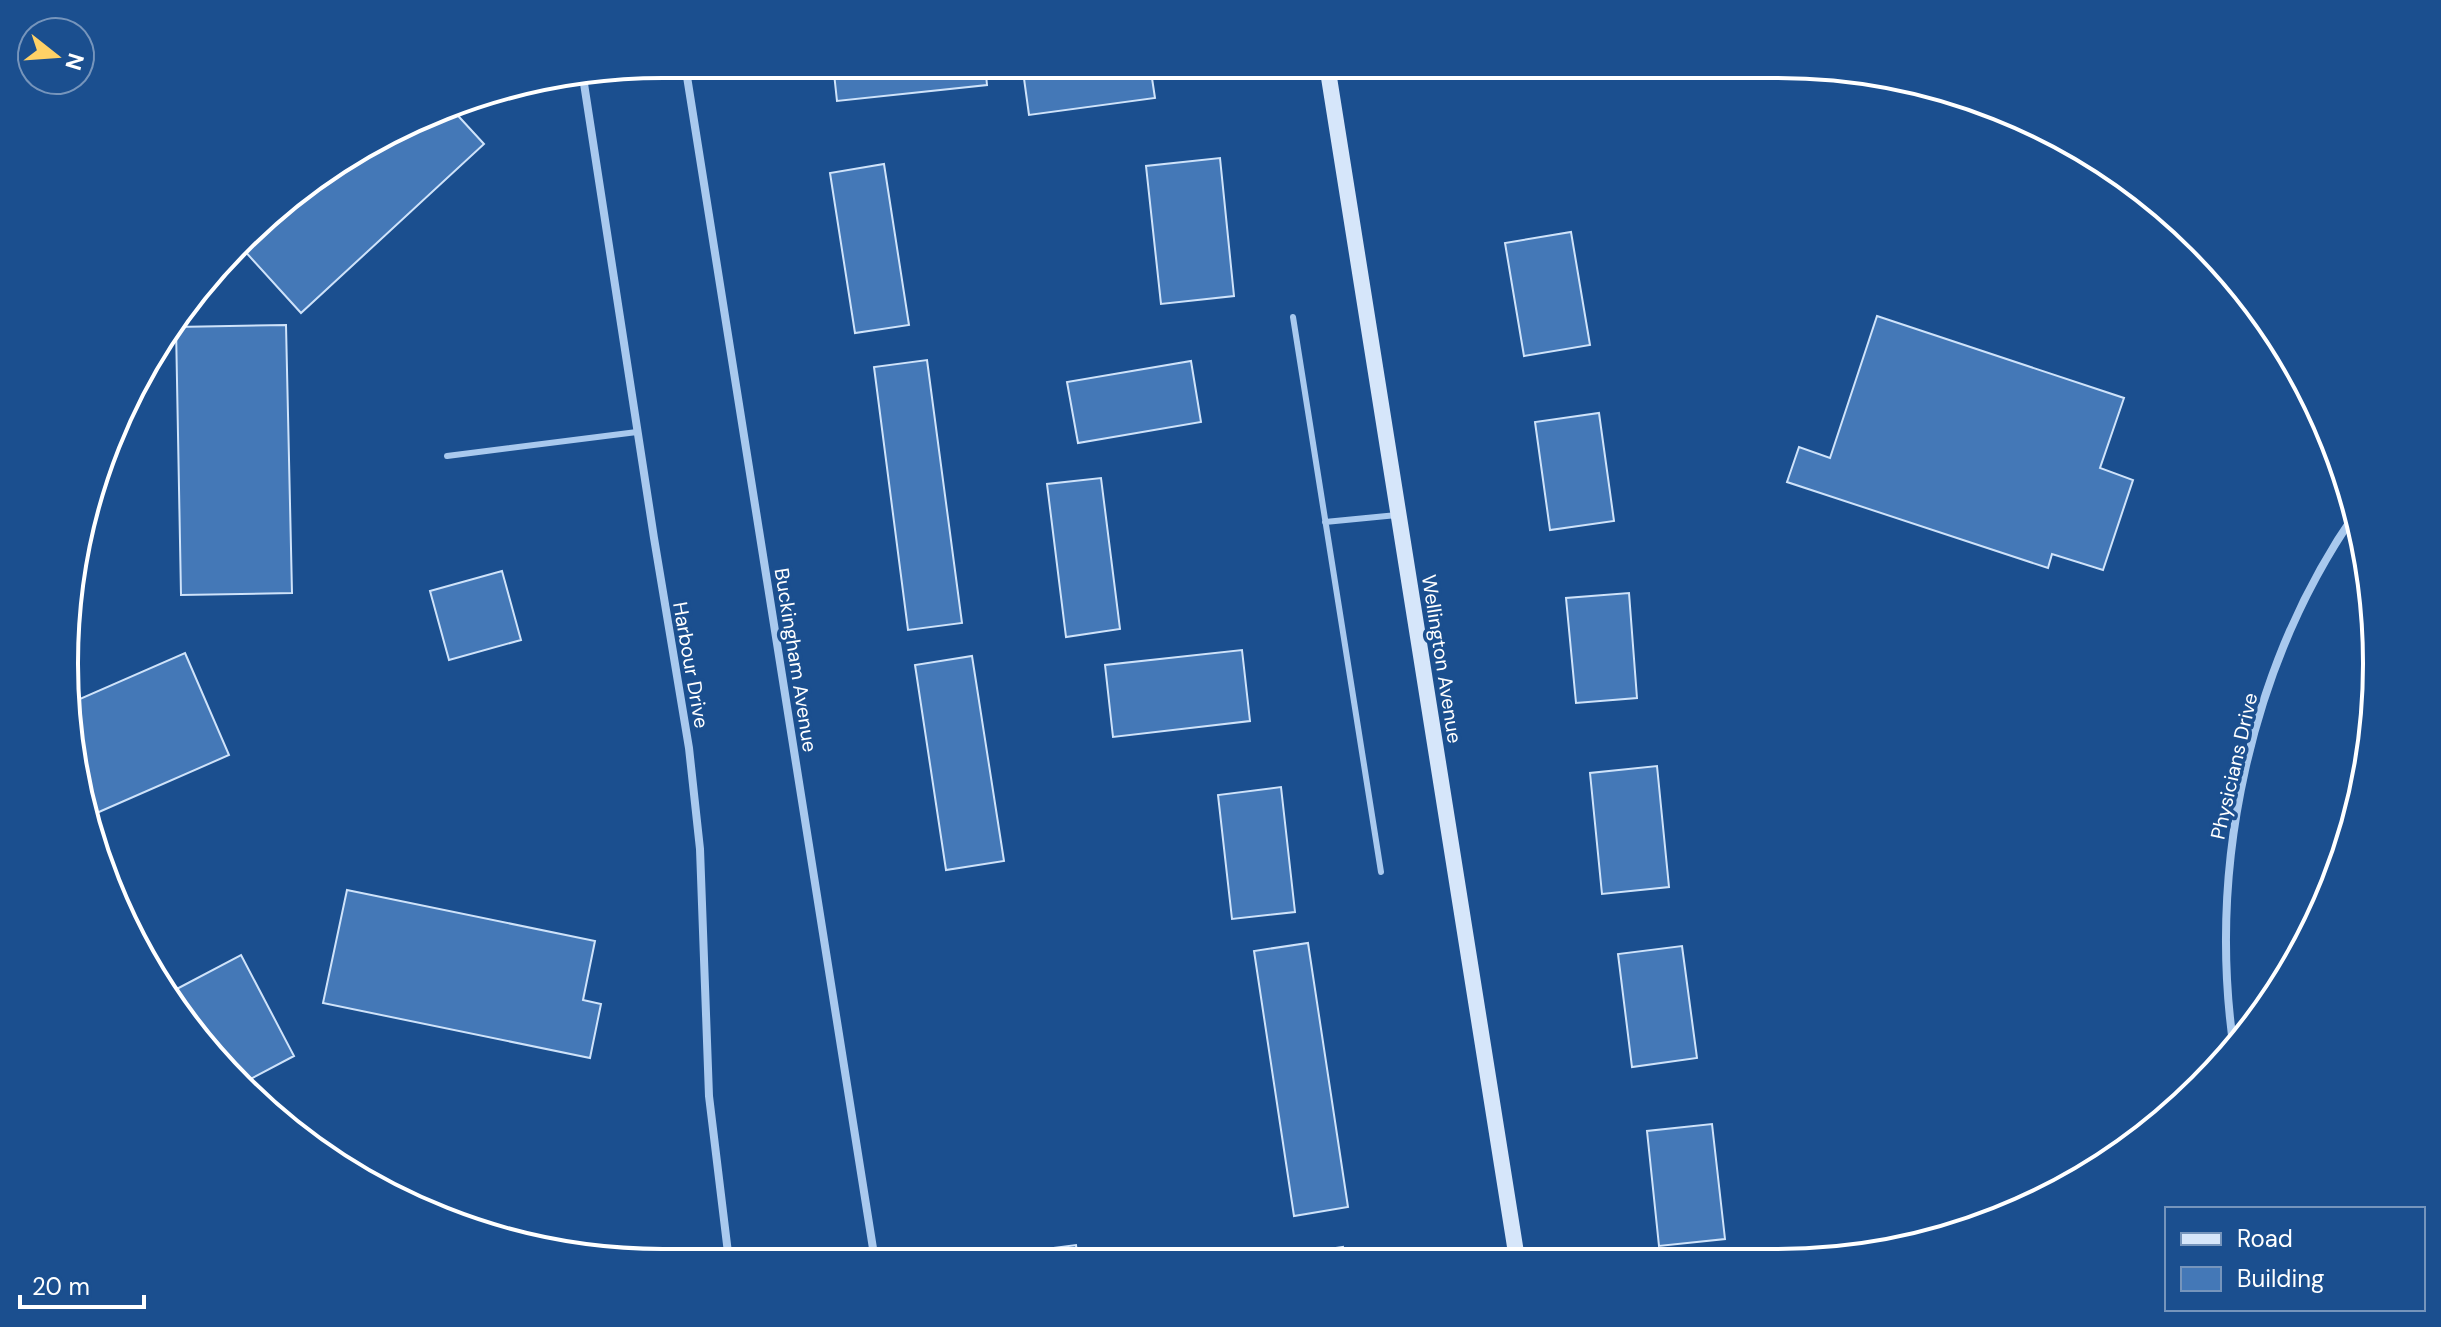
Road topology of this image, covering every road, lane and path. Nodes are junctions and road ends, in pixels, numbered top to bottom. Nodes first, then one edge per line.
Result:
1 (687, 78) edge
2 (1329, 78) edge
3 (584, 83) edge
4 (1293, 317) dead end
5 (637, 432) junction
6 (447, 456) dead end
7 (1399, 515) junction
8 (1325, 522) junction
9 (2346, 526) edge
10 (1381, 872) dead end
11 (2233, 1032) edge
12 (728, 1249) edge
13 (873, 1249) edge
14 (1515, 1249) edge

1 - 13 street, Buckingham Avenue
2 - 7 street, Wellington Avenue
3 - 5 street, Harbour Drive
4 - 8 lane
5 - 6 lane
5 - 12 street, Harbour Drive
7 - 8 lane
7 - 14 street, Wellington Avenue
8 - 10 lane
9 - 11 street, Physicians Drive

